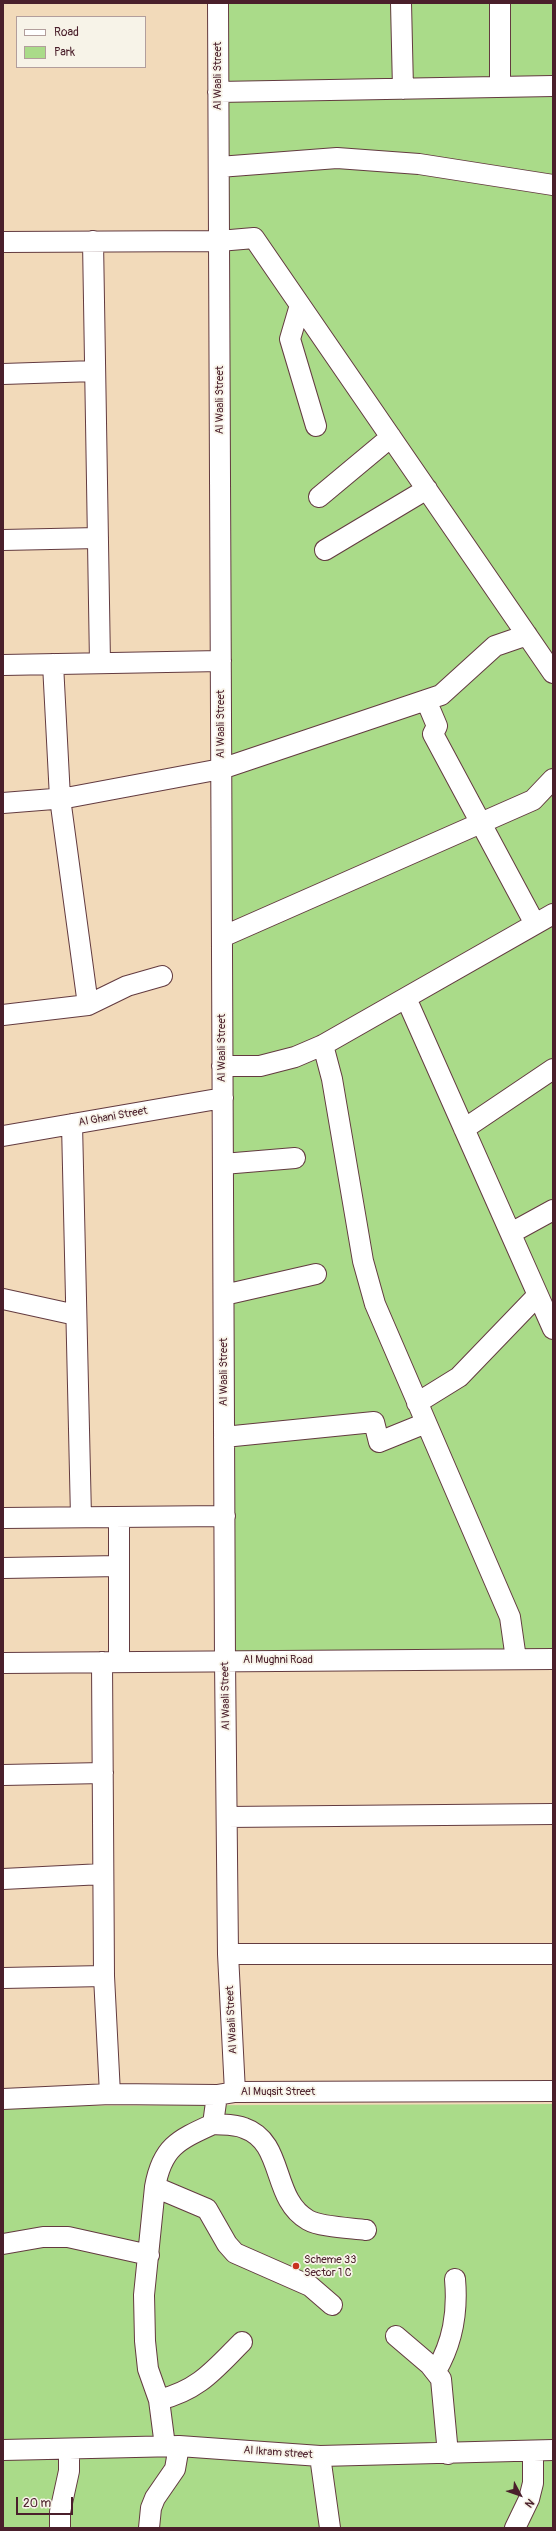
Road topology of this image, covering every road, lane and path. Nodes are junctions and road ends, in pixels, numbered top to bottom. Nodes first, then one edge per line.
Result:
1 (218, 3) edge
2 (401, 3) edge
3 (500, 3) edge
4 (553, 86) edge
5 (500, 87) junction
6 (403, 89) junction
7 (218, 92) junction
8 (219, 167) junction
9 (553, 185) edge
10 (93, 241) junction
11 (219, 241) junction
12 (3, 242) edge
13 (300, 304) junction
14 (95, 371) junction
15 (3, 374) edge
16 (316, 426) dead end
17 (391, 437) junction
18 (427, 489) junction
19 (319, 497) dead end
20 (98, 538) junction
21 (3, 540) edge
22 (325, 550) dead end
23 (527, 635) junction
24 (221, 661) junction
25 (100, 663) junction
26 (53, 664) junction
27 (3, 665) edge
28 (553, 673) edge
29 (426, 700) junction
30 (221, 770) junction
31 (553, 779) edge
32 (60, 798) junction
33 (3, 803) edge
34 (481, 823) junction
35 (553, 914) edge
36 (535, 924) junction
37 (222, 937) junction
38 (162, 976) dead end
39 (406, 998) junction
40 (88, 1005) junction
41 (3, 1015) edge
42 (322, 1045) junction
43 (222, 1066) junction
44 (553, 1069) edge
45 (223, 1098) junction
46 (72, 1124) junction
47 (464, 1129) junction
48 (3, 1136) edge
49 (295, 1158) dead end
50 (223, 1164) junction
51 (553, 1210) edge
52 (511, 1233) junction
53 (316, 1274) dead end
54 (224, 1295) junction
55 (537, 1296) junction
56 (3, 1299) edge
57 (76, 1315) junction
58 (553, 1328) edge
59 (417, 1403) junction
60 (426, 1423) junction
61 (224, 1437) junction
62 (225, 1516) junction
63 (81, 1517) junction
64 (119, 1517) junction
65 (3, 1518) edge
66 (119, 1566) junction
67 (3, 1568) edge
68 (516, 1659) junction
69 (553, 1659) edge
70 (225, 1660) junction
71 (111, 1662) junction
72 (3, 1663) edge
73 (103, 1773) junction
74 (3, 1775) edge
75 (553, 1814) edge
76 (227, 1817) junction
77 (103, 1874) junction
78 (3, 1879) edge
79 (228, 1954) junction
80 (553, 1954) edge
81 (104, 1976) junction
82 (3, 1978) edge
83 (553, 2091) edge
84 (110, 2094) junction
85 (226, 2094) junction
86 (3, 2100) edge
87 (213, 2124) junction
88 (155, 2187) junction
89 (366, 2230) dead end
90 (3, 2244) edge
91 (149, 2255) junction
92 (454, 2279) dead end
93 (332, 2305) dead end
94 (396, 2336) dead end
95 (242, 2342) dead end
96 (436, 2372) junction
97 (159, 2400) junction
98 (172, 2446) junction
99 (69, 2449) junction
100 (3, 2450) edge
101 (553, 2450) edge
102 (532, 2451) junction
103 (448, 2454) junction
104 (320, 2456) junction
105 (60, 2528) edge
106 (149, 2528) edge
107 (330, 2528) edge
108 (515, 2528) edge

1 - 7 street, Al Waali Street
2 - 6 street
3 - 5 street
4 - 5 street
5 - 6 street
6 - 7 street
7 - 8 street, Al Waali Street
8 - 9 street
8 - 11 street, Al Waali Street
10 - 11 street
10 - 12 street
10 - 14 street
11 - 13 street
11 - 24 street, Al Waali Street
13 - 16 street
13 - 17 street
14 - 15 street
14 - 20 street
17 - 18 street
17 - 19 street
18 - 22 street
18 - 23 street
20 - 21 street
20 - 25 street
23 - 28 street
23 - 29 street
24 - 25 street
24 - 30 street, Al Waali Street
25 - 26 street
26 - 27 street
26 - 32 street
29 - 30 street
29 - 34 street
30 - 32 street
30 - 37 street, Al Waali Street
31 - 34 street
32 - 33 street
32 - 40 street
34 - 36 street
34 - 37 street
35 - 36 street
36 - 39 street
37 - 43 street, Al Waali Street
38 - 40 street
39 - 42 street
39 - 47 street
40 - 41 street
42 - 43 street
42 - 59 street
43 - 45 street, Al Waali Street
44 - 47 street
45 - 46 street, Al Ghani Street
45 - 50 street, Al Waali Street
46 - 48 street, Al Ghani Street
46 - 57 street
47 - 52 street
49 - 50 street
50 - 54 street, Al Waali Street
51 - 52 street
52 - 55 street
53 - 54 street
54 - 61 street, Al Waali Street
55 - 58 street
55 - 59 street
56 - 57 street
57 - 63 street
59 - 60 street
60 - 61 street
60 - 68 street
61 - 62 street, Al Waali Street
62 - 64 street
62 - 70 street, Al Waali Street
63 - 64 street
63 - 65 street
64 - 66 street
66 - 67 street
66 - 71 street
68 - 69 street, Al Mughni Road
68 - 70 street, Al Mughni Road
70 - 71 street, Al Mughni Road
70 - 76 street, Al Waali Street
71 - 72 street, Al Mughni Road
71 - 73 street
73 - 74 street
73 - 77 street
75 - 76 street
76 - 79 street, Al Waali Street
77 - 78 street
77 - 81 street
79 - 80 street
79 - 85 street, Al Waali Street
81 - 82 street
81 - 84 street
83 - 85 street, Al Muqsit Street
84 - 85 street, Al Muqsit Street
84 - 86 street, Al Muqsit Street
85 - 87 street, Al Waali Street
87 - 88 street
87 - 89 street
88 - 91 street
88 - 93 street
90 - 91 street
91 - 97 street
92 - 96 street
94 - 96 street
95 - 97 street
96 - 103 street
97 - 98 street
98 - 99 street, Al Ikram street
98 - 104 street, Al Ikram street
98 - 106 street
99 - 100 street, Al Ikram street
99 - 105 street
101 - 102 street, Al Ikram street
102 - 103 street, Al Ikram street
102 - 108 street
103 - 104 street, Al Ikram street
104 - 107 street

